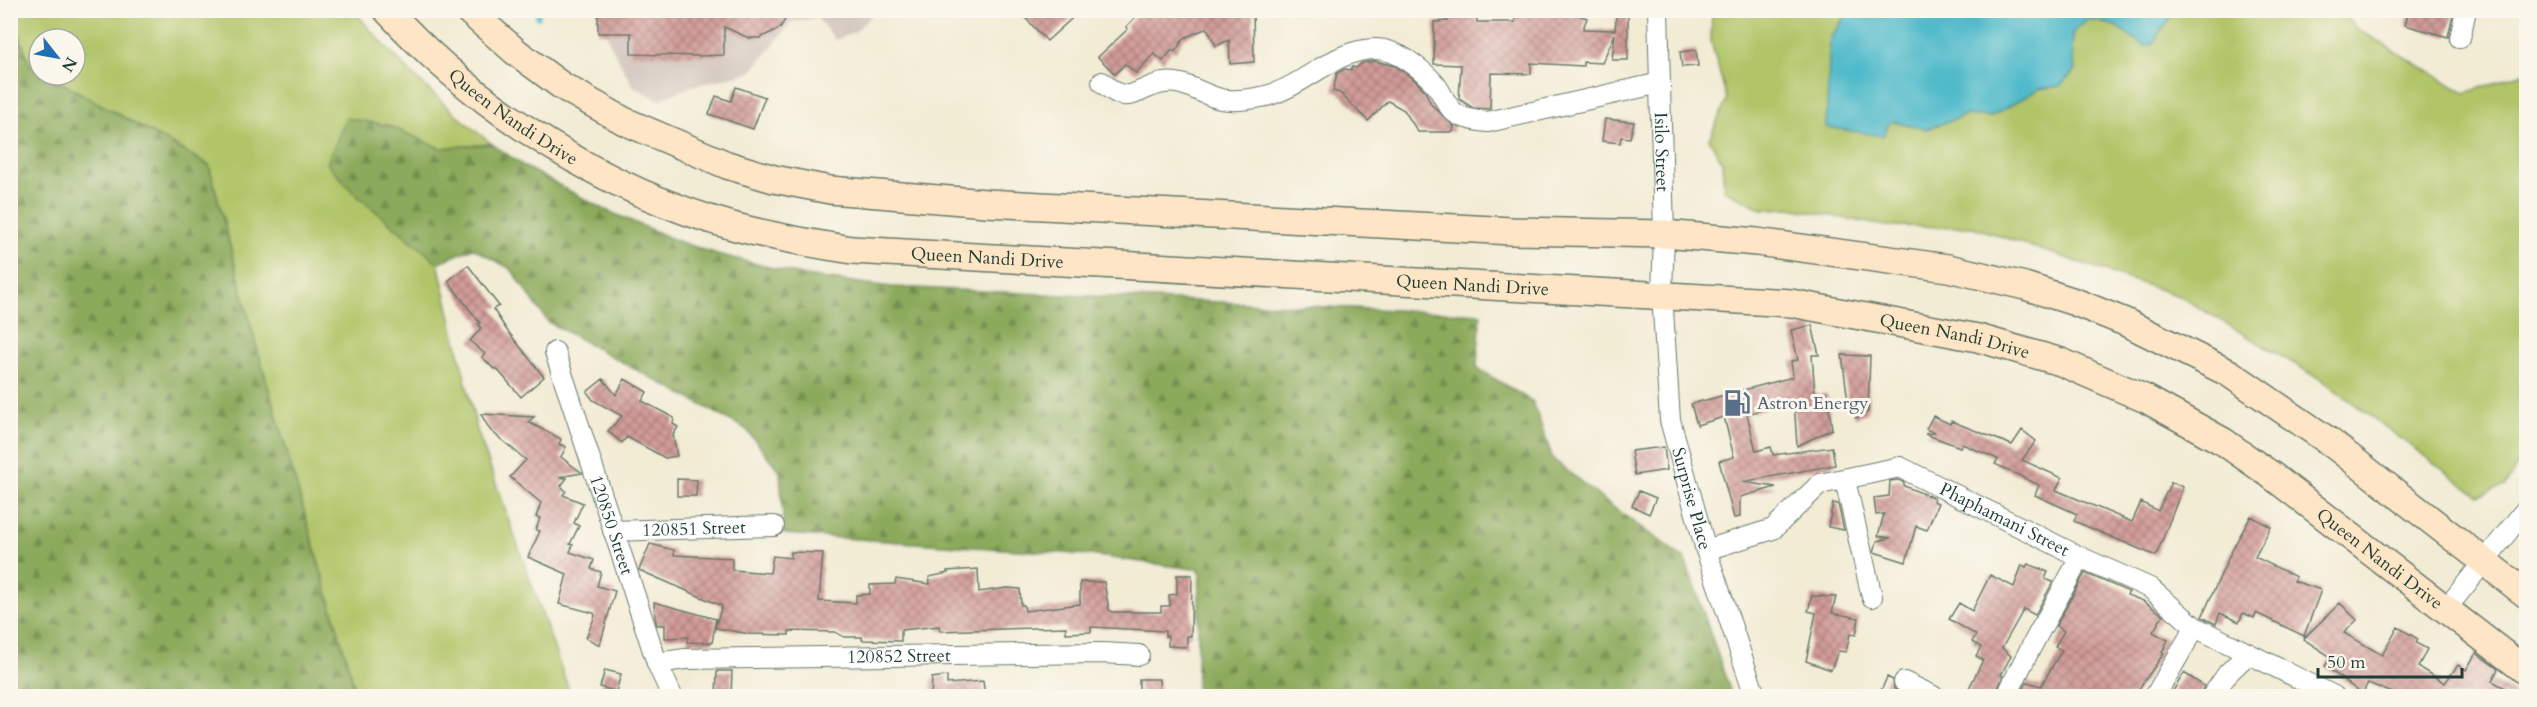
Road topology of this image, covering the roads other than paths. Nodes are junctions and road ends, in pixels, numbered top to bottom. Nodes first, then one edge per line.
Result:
1 (387, 10) edge
2 (468, 10) edge
3 (1658, 10) edge
4 (2466, 10) edge
5 (2460, 38) dead end
6 (1102, 82) dead end
7 (1660, 83) junction
8 (1664, 234) junction
9 (1662, 294) junction
10 (555, 352) dead end
11 (1845, 480) junction
12 (2526, 509) edge
13 (774, 526) dead end
14 (614, 531) junction
15 (1706, 550) junction
16 (2080, 557) junction
17 (2485, 560) junction
18 (2526, 594) edge
19 (1872, 597) dead end
20 (2446, 609) junction
21 (2194, 627) junction
22 (2248, 654) junction
23 (1139, 655) dead end
24 (657, 663) junction
25 (2526, 670) edge
26 (1904, 682) dead end
27 (2010, 695) edge
28 (672, 696) edge
29 (1755, 696) edge
30 (1933, 696) edge
31 (2155, 696) edge
32 (2212, 696) edge
33 (2334, 696) edge

1 - 9 main road, Queen Nandi Drive
2 - 8 main road
3 - 7 street, Isilo Street
4 - 5 street
6 - 7 street
7 - 8 street, Isilo Street
8 - 9 street, Isilo Street
8 - 17 main road
9 - 15 street, Surprise Place
9 - 20 main road, Queen Nandi Drive
10 - 14 street, 120850 Street
11 - 15 street, Phaphamani Street
11 - 16 street, Phaphamani Street
11 - 19 street
12 - 17 street
13 - 14 street, 120851 Street
14 - 24 street, 120850 Street
15 - 29 street, Surprise Place
16 - 21 street, Phaphamani Street
16 - 27 street
17 - 18 main road
17 - 20 street
20 - 25 main road, Queen Nandi Drive
21 - 22 street, Phaphamani Street
21 - 31 street
22 - 32 street
22 - 33 street, Phaphamani Street
23 - 24 street, 120852 Street
24 - 28 street, 120850 Street
26 - 30 street

